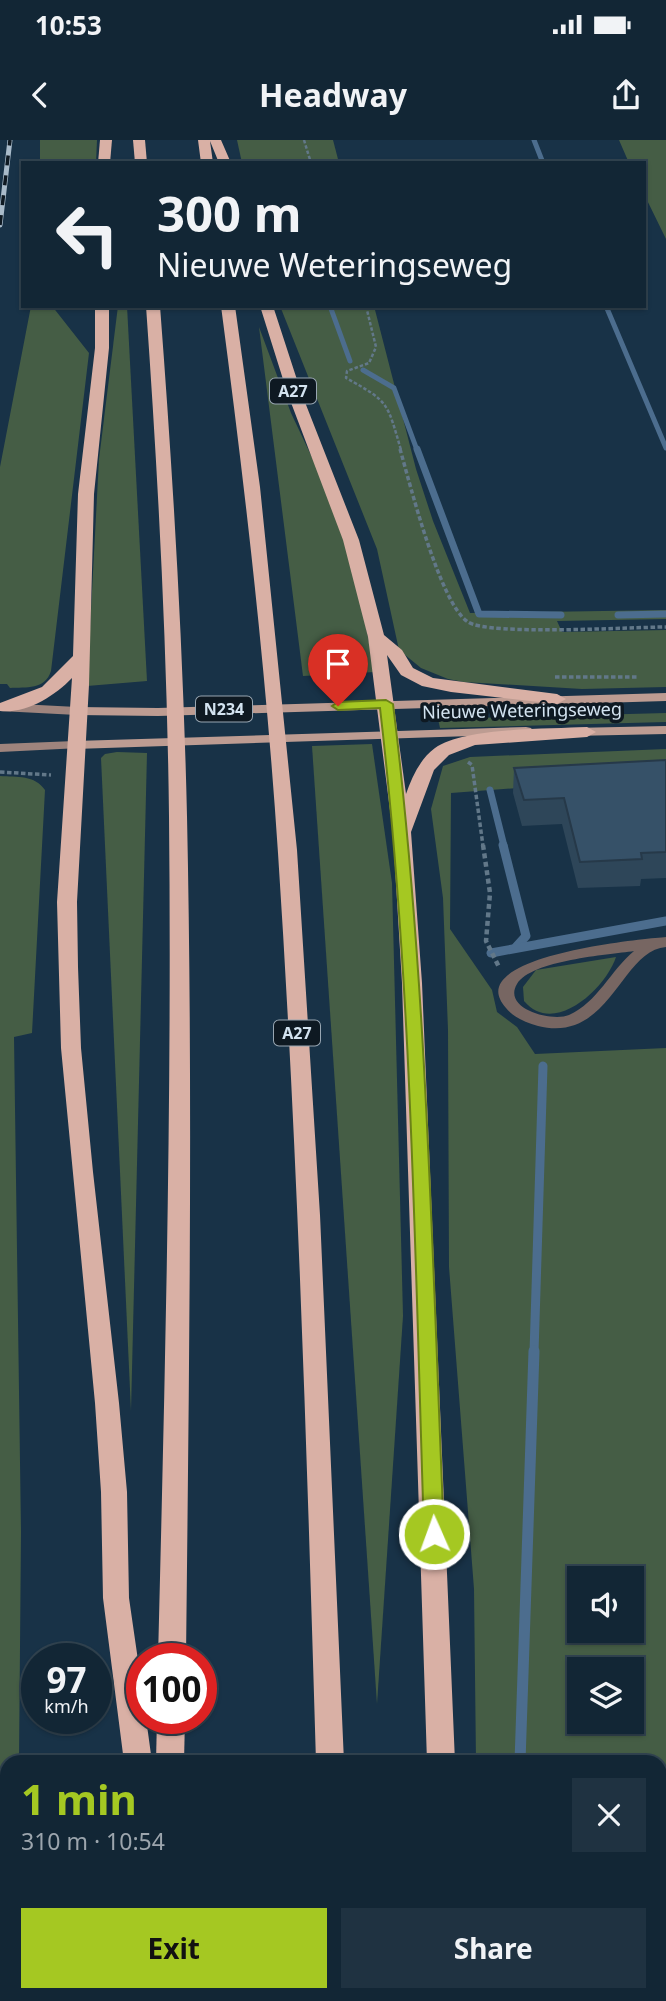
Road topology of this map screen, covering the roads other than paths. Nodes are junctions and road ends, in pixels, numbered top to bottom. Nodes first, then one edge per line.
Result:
1 (106, 140) edge
2 (139, 140) edge
3 (204, 140) edge
4 (215, 140) edge
5 (104, 161) edge
6 (141, 161) edge
7 (207, 161) edge
8 (224, 161) edge
9 (102, 308) edge
10 (153, 308) edge
11 (229, 308) edge
12 (268, 308) edge
13 (376, 637) junction
14 (80, 658) junction
15 (666, 696) edge
16 (557, 699) junction
17 (386, 704) junction
18 (2, 707) edge
19 (77, 711) junction
20 (666, 730) edge
21 (587, 732) junction
22 (388, 733) junction
23 (75, 745) junction
24 (0, 748) edge
25 (402, 834) junction
26 (660, 942) edge
27 (172, 1643) edge
28 (171, 1734) edge
29 (137, 1755) edge
30 (170, 1755) edge
31 (330, 1755) edge
32 (441, 1755) edge

1 - 5 highway
2 - 6 highway
3 - 7 highway
4 - 8 highway
9 - 14 highway
10 - 27 highway
11 - 31 highway, A27
12 - 13 highway, A27
13 - 16 highway
13 - 17 highway, A27
14 - 18 highway
14 - 19 highway
15 - 16 main road, Nieuwe Weteringseweg / N234
16 - 17 main road, Nieuwe Weteringseweg / N234
17 - 19 main road, Nieuwe Weteringseweg / N234
17 - 22 highway, A27
18 - 19 main road, Nieuwe Weteringseweg / N234
19 - 23 highway
20 - 21 main road, Nieuwe Weteringseweg / N234
21 - 22 main road, Nieuwe Weteringseweg / N234
21 - 25 highway, A27
22 - 23 main road, Nieuwe Weteringseweg / N234
22 - 25 highway, A27
23 - 24 main road, Nieuwe Weteringseweg / N234
23 - 29 highway
25 - 32 highway, A27
26 - 26 street
28 - 30 highway

